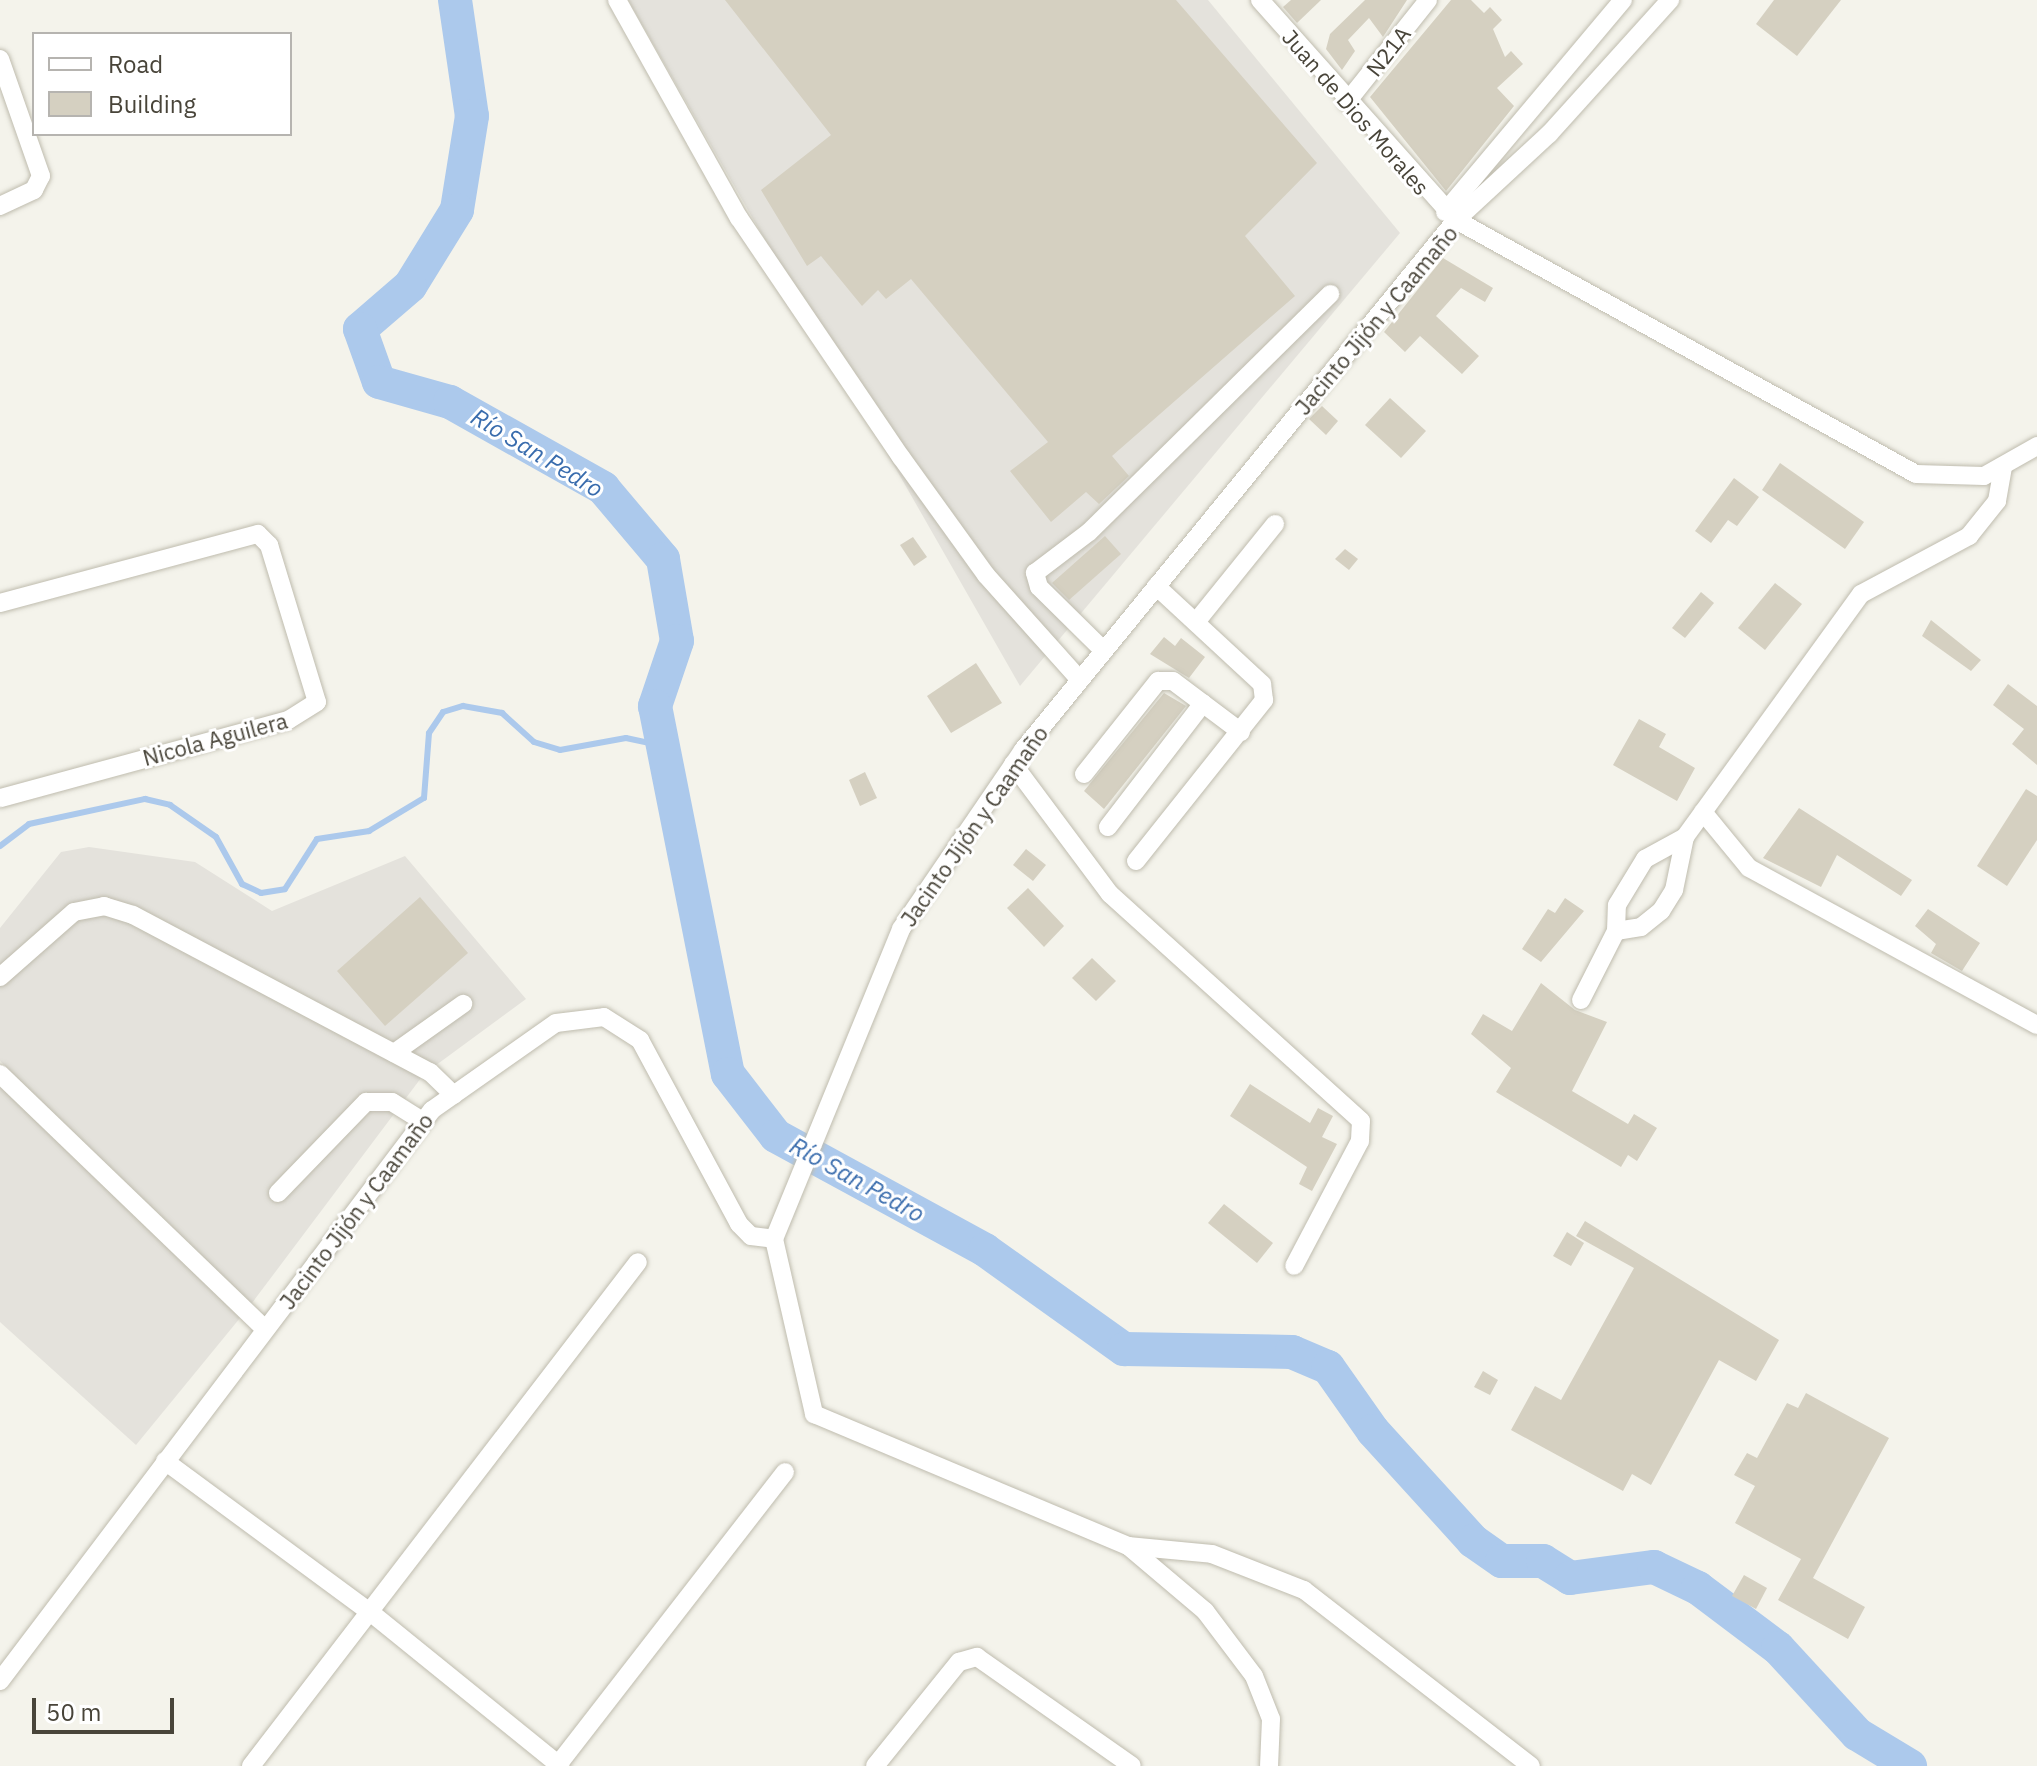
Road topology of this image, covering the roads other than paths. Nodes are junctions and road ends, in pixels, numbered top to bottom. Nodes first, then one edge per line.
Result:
1 (617, 0) edge
2 (1260, 0) edge
3 (1428, 0) edge
4 (1623, 0) edge
5 (1670, 0) edge
6 (0, 59) edge
7 (1347, 102) junction
8 (0, 206) edge
9 (1450, 216) junction
10 (1330, 294) dead end
11 (2037, 446) edge
12 (2003, 468) junction
13 (1275, 524) dead end
14 (1156, 586) junction
15 (0, 603) edge
16 (1196, 622) junction
17 (1104, 651) junction
18 (1080, 680) junction
19 (1203, 703) junction
20 (1241, 732) junction
21 (1013, 764) junction
22 (1084, 774) dead end
23 (0, 798) edge
24 (1703, 812) junction
25 (1108, 827) dead end
26 (1685, 837) junction
27 (1136, 861) dead end
28 (1616, 931) junction
29 (0, 977) edge
30 (1581, 1000) dead end
31 (463, 1004) dead end
32 (2037, 1025) edge
33 (394, 1053) junction
34 (0, 1074) edge
35 (454, 1095) junction
36 (423, 1121) junction
37 (278, 1193) dead end
38 (774, 1239) junction
39 (638, 1262) dead end
40 (1294, 1266) dead end
41 (265, 1329) junction
42 (165, 1461) junction
43 (785, 1472) dead end
44 (1128, 1546) junction
45 (370, 1612) junction
46 (0, 1681) edge
47 (251, 1766) edge
48 (559, 1766) edge
49 (875, 1766) edge
50 (1132, 1766) edge
51 (1269, 1766) edge
52 (1531, 1766) edge

1 - 18 street
2 - 7 street, Juan de Dios Morales
3 - 7 street, N21A
4 - 9 street
5 - 9 street
6 - 8 street
7 - 9 street, Juan de Dios Morales
9 - 12 street, Jacinto Jijón y Caamaño
9 - 14 street, Jacinto Jijón y Caamaño
10 - 17 street
11 - 12 street, Jacinto Jijón y Caamaño
12 - 24 street
13 - 16 street
14 - 16 street
14 - 17 street, Jacinto Jijón y Caamaño
15 - 23 street, Nicola Aguilera
16 - 20 street
17 - 18 street, Jacinto Jijón y Caamaño
18 - 21 street, Jacinto Jijón y Caamaño
19 - 20 street
19 - 22 street
19 - 25 street
20 - 27 street
21 - 38 street, Jacinto Jijón y Caamaño
21 - 40 street
24 - 26 street
24 - 32 street
26 - 28 street
26 - 28 street
28 - 30 street
29 - 33 street
31 - 33 street
33 - 35 street
34 - 41 street
35 - 36 street, Jacinto Jijón y Caamaño
35 - 38 street, Jacinto Jijón y Caamaño
36 - 37 street
36 - 41 street, Jacinto Jijón y Caamaño
38 - 44 street
39 - 45 street
41 - 42 street, Jacinto Jijón y Caamaño
42 - 45 street
42 - 46 street, Jacinto Jijón y Caamaño
43 - 48 street
44 - 51 street
44 - 52 street
45 - 47 street
45 - 48 street
49 - 50 street

